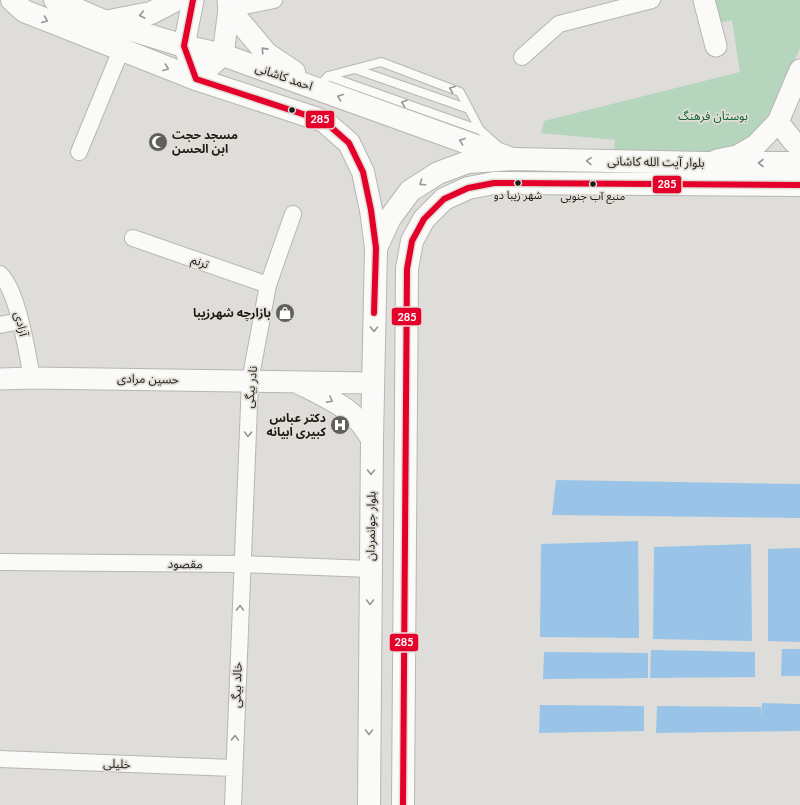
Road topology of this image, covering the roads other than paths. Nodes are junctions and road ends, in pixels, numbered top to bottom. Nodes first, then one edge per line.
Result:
1 (12, 0) edge
2 (55, 0) edge
3 (176, 0) edge
4 (193, 0) edge
5 (274, 0) edge
6 (652, 0) edge
7 (704, 0) edge
8 (229, 4) edge
9 (106, 22) junction
10 (184, 46) junction
11 (716, 46) dead end
12 (121, 50) junction
13 (223, 55) junction
14 (522, 57) dead end
15 (354, 69) junction
16 (196, 79) junction
17 (798, 79) edge
18 (323, 83) junction
19 (469, 109) junction
20 (778, 122) junction
21 (480, 130) junction
22 (800, 147) edge
23 (80, 152) dead end
24 (512, 159) junction
25 (705, 163) junction
26 (800, 163) edge
27 (800, 185) edge
28 (293, 214) dead end
29 (133, 238) dead end
30 (376, 248) junction
31 (0, 274) edge
32 (268, 285) junction
33 (20, 321) junction
34 (0, 324) edge
35 (32, 378) junction
36 (0, 379) edge
37 (250, 381) junction
38 (296, 381) junction
39 (372, 383) junction
40 (372, 440) junction
41 (0, 562) edge
42 (242, 564) junction
43 (370, 569) junction
44 (0, 759) edge
45 (234, 768) junction
46 (233, 805) edge
47 (369, 805) edge
48 (403, 805) edge

1 -> 12 main road
2 - 9 main road, احمد کاشانی
3 -> 9 main road
4 - 10 street
5 - 8 street
6 - 14 street
7 - 11 street
8 - 13 street
18 -> 8 main road
9 - 10 main road, احمد کاشانی
10 - 13 main road, احمد کاشانی
10 - 16 street
12 -> 16 main road
12 - 23 street
13 - 16 street
13 - 18 main road, احمد کاشانی
15 - 18 lane
15 - 19 lane
19 -> 15 lane
16 - 30 main road
17 - 20 street
21 -> 18 lane
24 -> 18 main road, احمد کاشانی
19 - 21 lane
20 - 22 street
20 - 25 street
21 - 24 lane
25 -> 24 main road, بلوار آیت الله کاشانی
24 -> 30 main road
26 -> 25 main road, بلوار آیت الله کاشانی
27 - 48 main road, بلوار آیت الله کاشانی
28 - 32 street, نادر بیگی
29 - 32 street, ترنم
30 -> 39 main road, بلوار جوانمردان
31 - 33 street, آزادی
32 - 37 street, نادر بیگی
33 - 34 street
33 - 35 street, آزادی
35 - 36 street, حسین مرادی
35 - 37 street, حسین مرادی
37 - 38 street, حسین مرادی
37 -> 42 street, نادر بیگی
38 - 39 street, حسین مرادی
38 -> 40 street, حسین مرادی
39 - 40 main road, بلوار جوانمردان
40 -> 43 main road, بلوار جوانمردان
41 - 42 street, مقصود
42 - 43 street, مقصود
45 -> 42 street, خالد بیگی
43 -> 47 main road, بلوار جوانمردان
44 - 45 street, خلیلی
45 - 46 street, خالد بیگی

